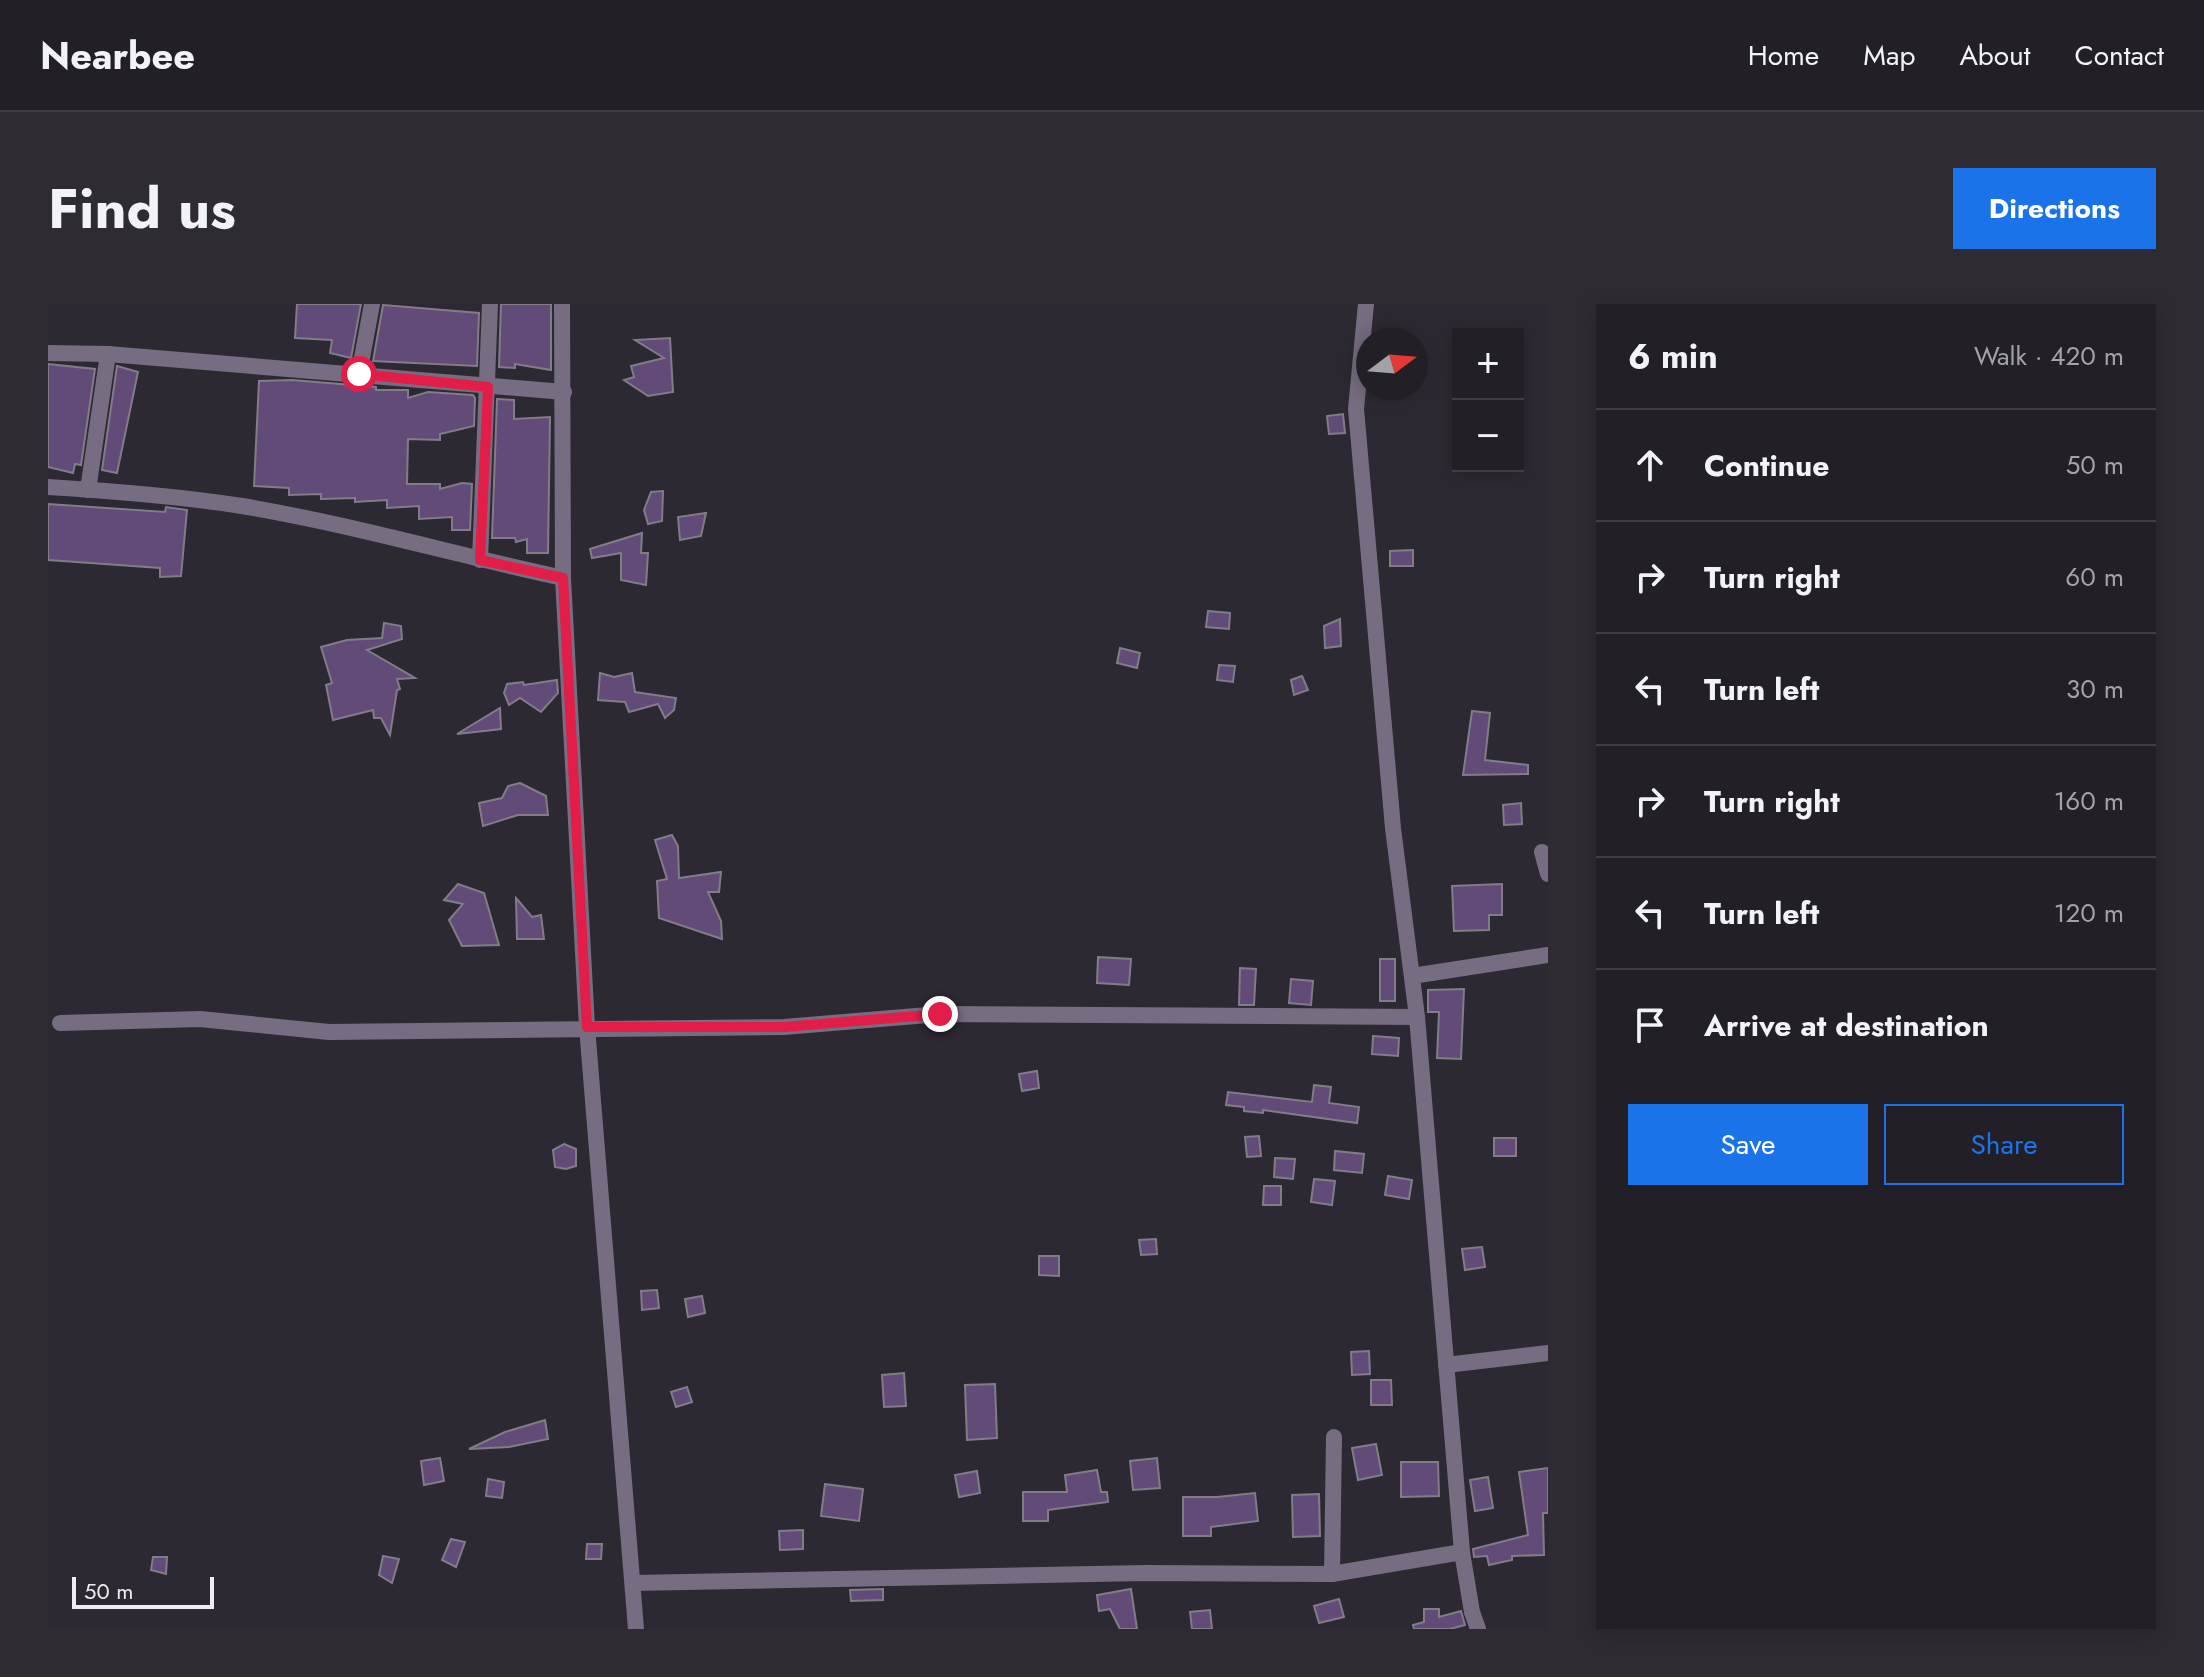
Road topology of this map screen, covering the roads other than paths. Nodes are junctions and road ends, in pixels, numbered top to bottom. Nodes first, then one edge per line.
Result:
1 (372, 304) edge
2 (490, 304) edge
3 (562, 304) edge
4 (1366, 304) edge
5 (48, 353) edge
6 (108, 354) junction
7 (359, 374) junction
8 (488, 387) junction
9 (564, 392) junction
10 (48, 487) edge
11 (88, 490) junction
12 (480, 560) junction
13 (563, 578) junction
14 (1542, 852) dead end
15 (1548, 874) edge
16 (1548, 955) edge
17 (1412, 976) junction
18 (1417, 1017) junction
19 (60, 1023) dead end
20 (587, 1027) junction
21 (1548, 1353) edge
22 (1446, 1365) junction
23 (1334, 1437) dead end
24 (1462, 1552) junction
25 (1332, 1574) junction
26 (633, 1583) junction
27 (636, 1629) edge
28 (1478, 1629) edge

1 - 7 street
2 - 8 street
3 - 9 street
4 - 17 street
5 - 6 street
6 - 7 street
6 - 11 street
7 - 8 street
8 - 9 street
8 - 12 street
9 - 13 street
10 - 11 street
11 - 12 street
12 - 13 street
13 - 20 street
14 - 15 street
16 - 17 street
17 - 18 street
18 - 20 street
18 - 22 street
19 - 20 street
20 - 26 street
21 - 22 street
22 - 24 street
23 - 25 street
24 - 25 street
24 - 28 street
25 - 26 street
26 - 27 street

